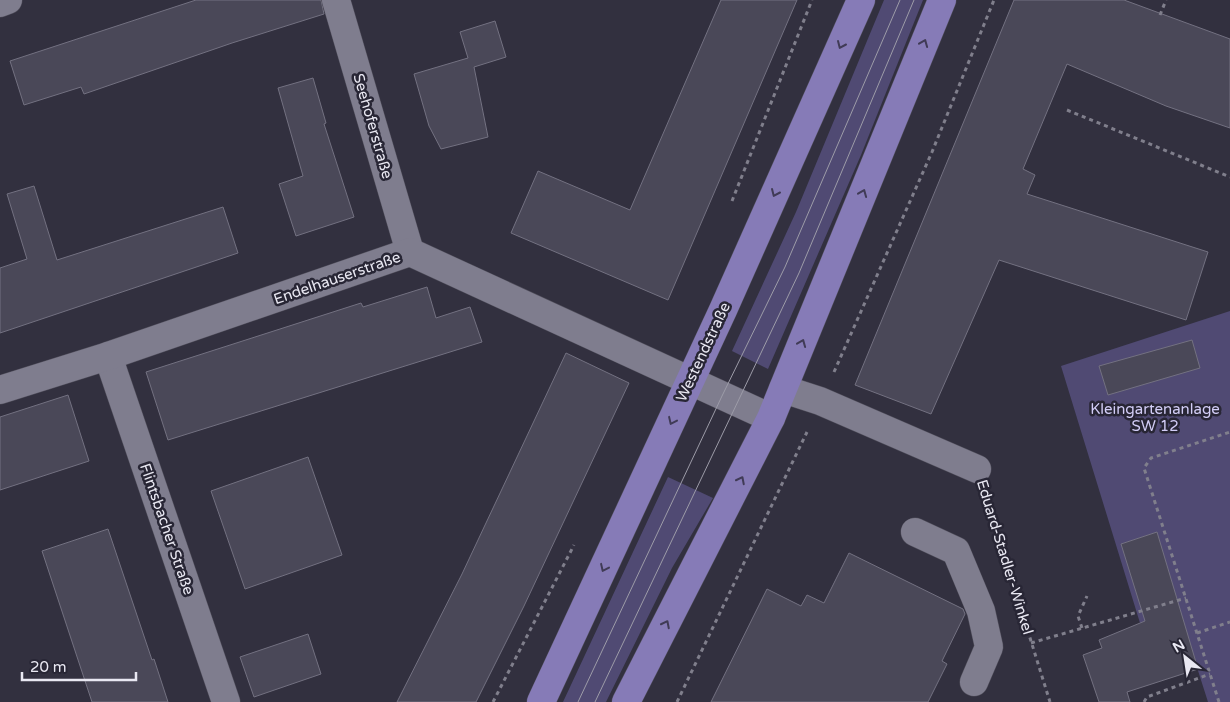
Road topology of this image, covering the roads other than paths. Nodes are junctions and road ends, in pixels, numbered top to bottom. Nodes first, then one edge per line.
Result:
1 (8, 0) edge
2 (336, 0) edge
3 (861, 0) edge
4 (942, 0) edge
5 (0, 2) edge
6 (410, 252) junction
7 (108, 356) junction
8 (689, 382) junction
9 (783, 389) junction
10 (0, 390) edge
11 (771, 418) junction
12 (977, 469) road end
13 (915, 532) dead end
14 (974, 682) dead end
15 (226, 702) edge
16 (542, 702) edge
17 (626, 702) edge

1 - 5 street
2 - 6 street, Seehoferstraße
3 -> 8 main road, Westendstraße
9 -> 4 main road
6 - 7 street, Endelhauserstraße
6 - 8 street, Endelhauserstraße
7 - 10 street, Endelhauserstraße
7 - 15 street, Flintsbacher Straße
8 - 11 street, Endelhauserstraße
8 -> 16 main road, Westendstraße
9 - 11 main road
9 - 12 street, Eduard-Stadler-Winkel
17 -> 11 main road
13 - 14 street

